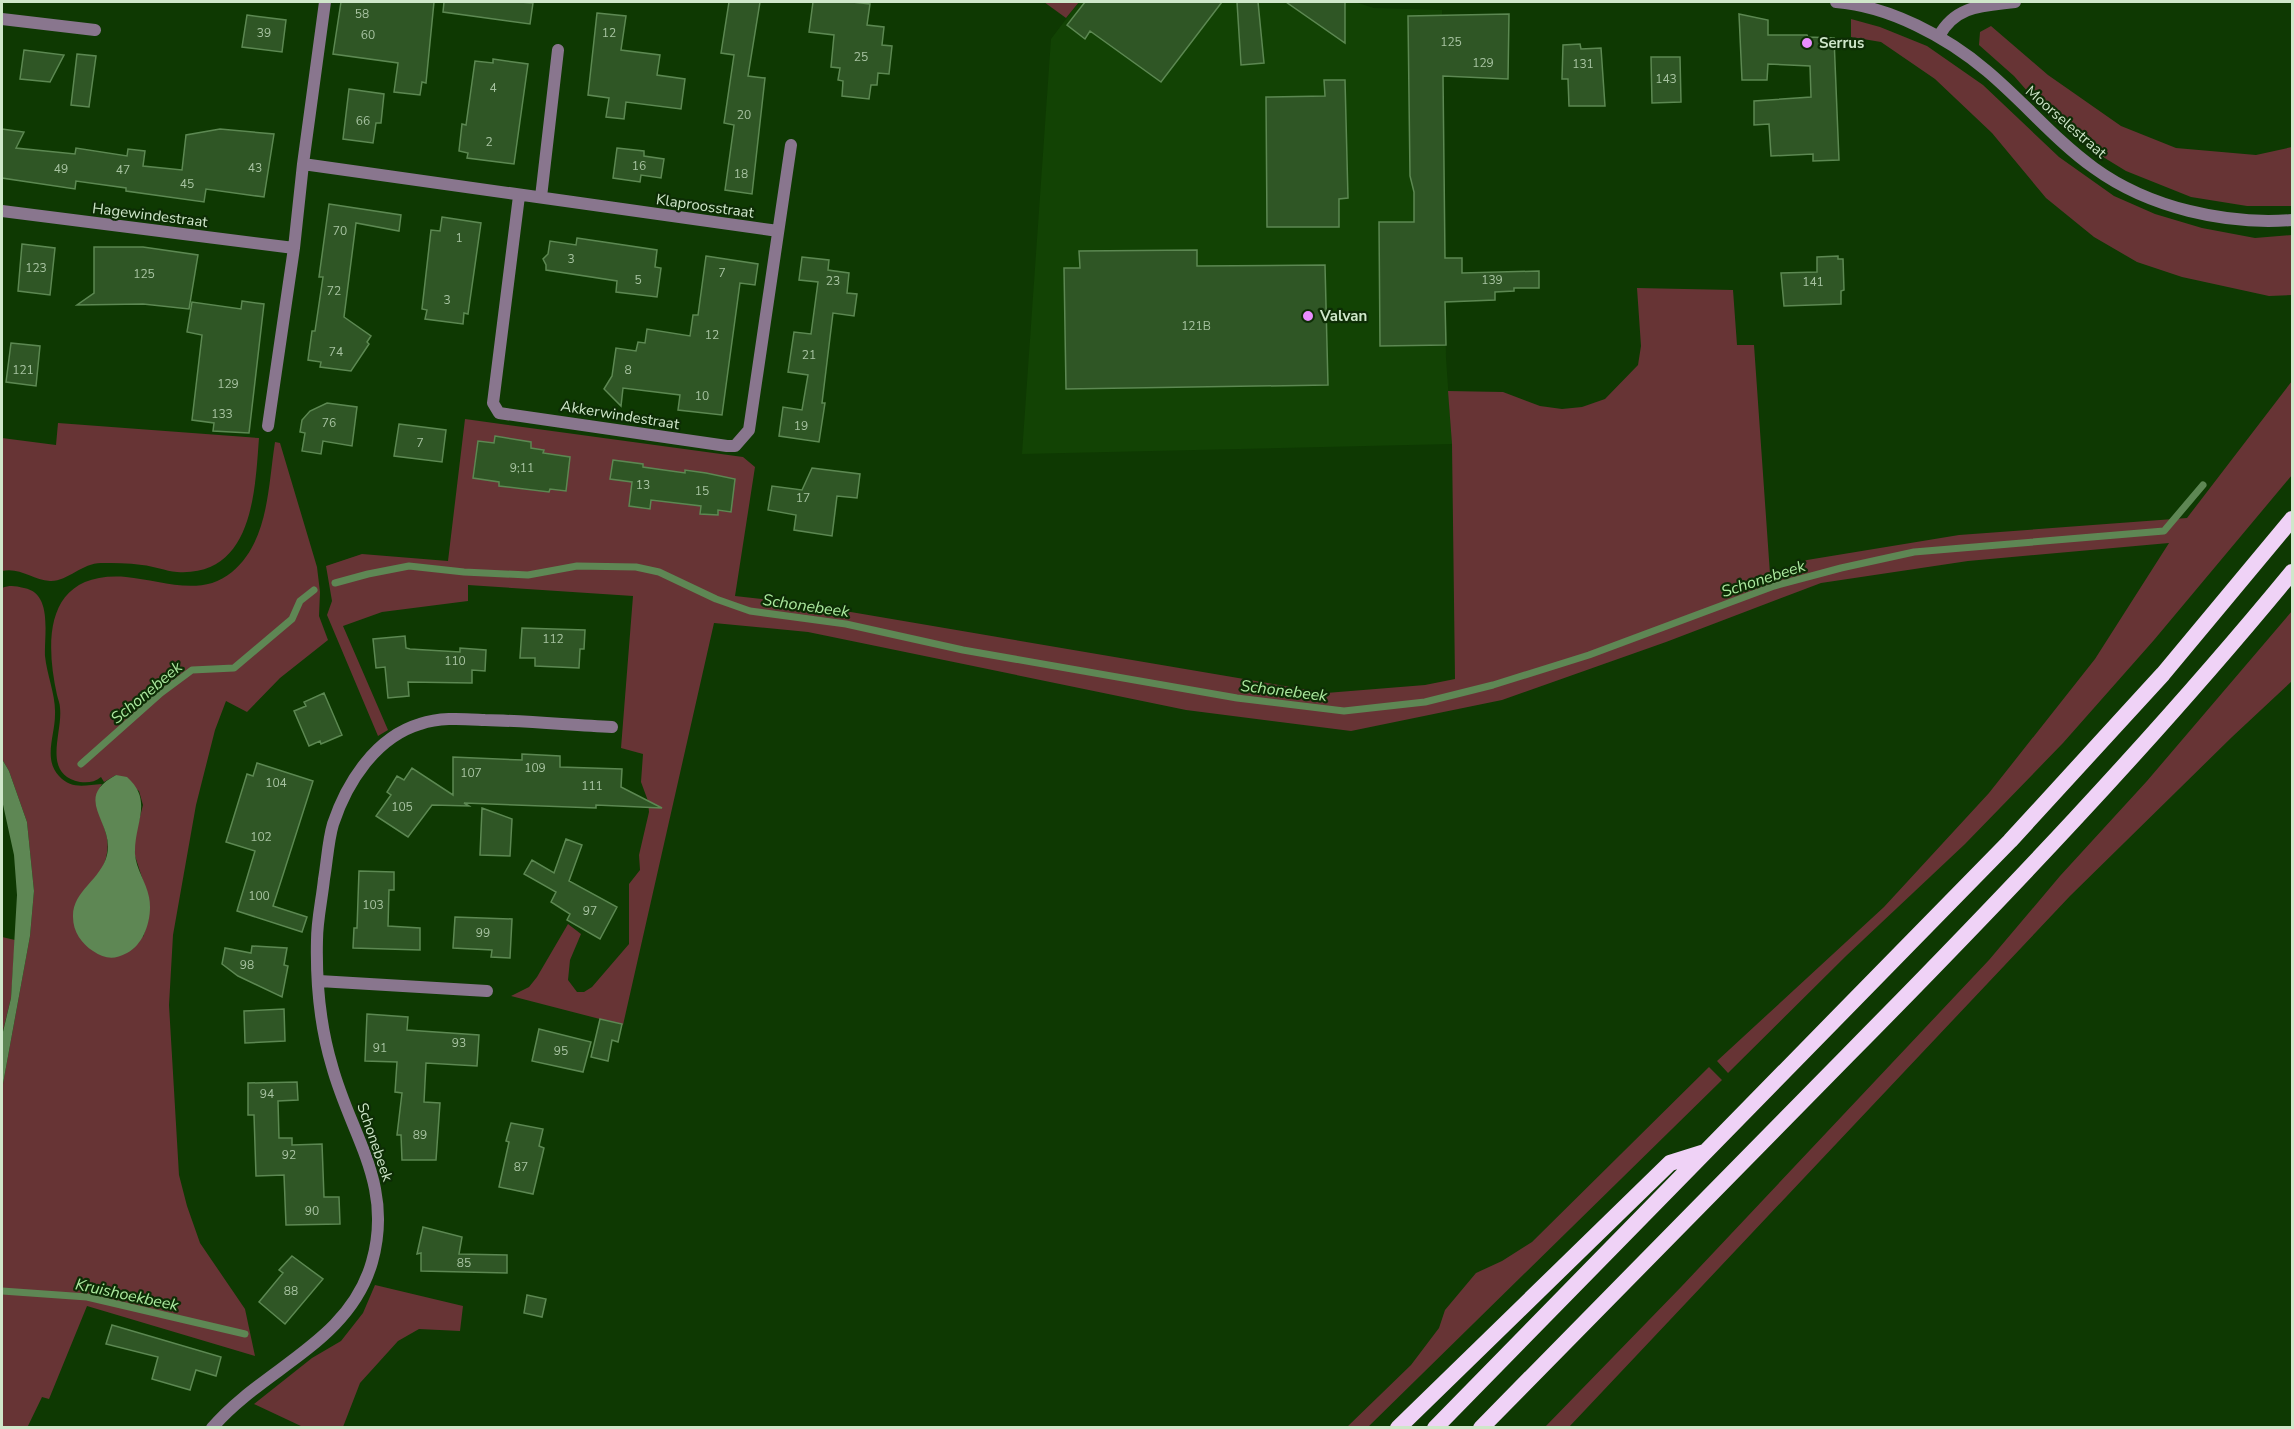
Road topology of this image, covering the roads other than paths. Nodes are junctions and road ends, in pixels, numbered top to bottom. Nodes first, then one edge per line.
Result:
1 (325, 2) edge
2 (1836, 2) edge
3 (2015, 2) edge
4 (2, 19) edge
5 (95, 30) dead end
6 (1939, 36) junction
7 (558, 50) dead end
8 (791, 145) dead end
9 (303, 164) junction
10 (519, 196) junction
11 (541, 197) junction
12 (2, 211) edge
13 (2292, 220) edge
14 (778, 231) junction
15 (294, 248) junction
16 (268, 426) dead end
17 (2292, 519) edge
18 (2292, 572) edge
19 (612, 727) dead end
20 (319, 981) junction
21 (487, 991) dead end
22 (1707, 1152) junction
23 (212, 1428) edge
24 (1398, 1428) edge
25 (1435, 1428) edge
26 (1480, 1428) edge

1 - 9 street
2 - 6 street, Moorselestraat
3 - 6 street
4 - 5 street
6 - 13 street, Moorselestraat
7 - 11 street
8 - 14 street
9 - 10 street, Klaproosstraat
9 - 15 street
10 - 11 street, Klaproosstraat
10 - 14 street, Akkerwindestraat
11 - 14 street, Klaproosstraat
12 - 15 street, Hagewindestraat
15 - 16 street
17 - 22 highway
18 - 26 highway
19 - 20 street, Schonebeek
20 - 21 street
20 - 23 street, Schonebeek
22 - 24 highway
22 - 25 highway

